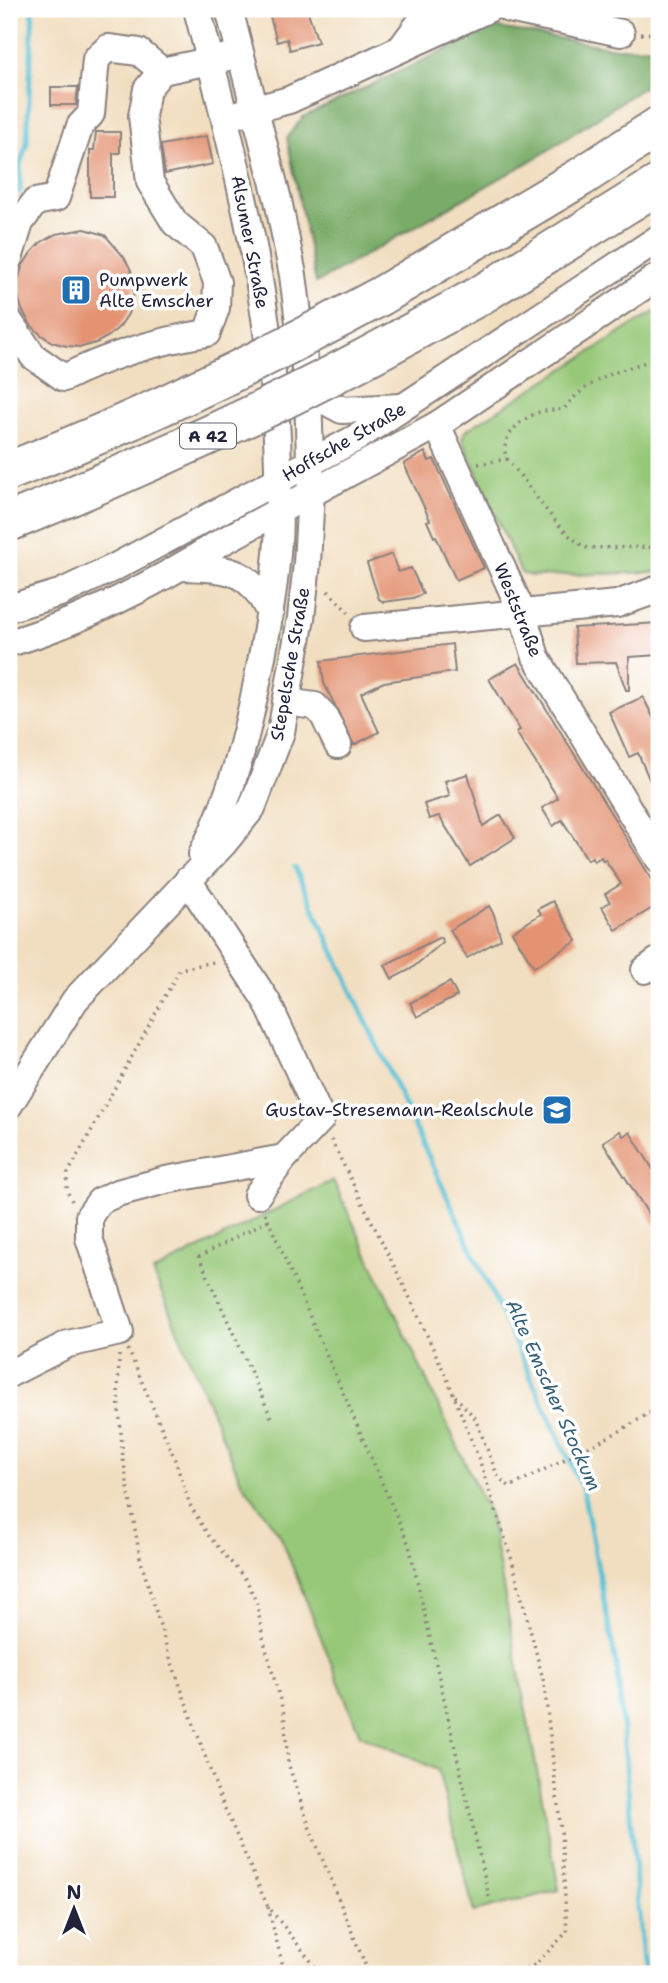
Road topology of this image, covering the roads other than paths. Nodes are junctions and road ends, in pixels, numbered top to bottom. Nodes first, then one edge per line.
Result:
1 (197, 9) edge
2 (229, 9) edge
3 (430, 9) edge
4 (488, 9) edge
5 (509, 9) edge
6 (621, 33) dead end
7 (401, 48) junction
8 (240, 55) junction
9 (210, 60) junction
10 (162, 71) junction
11 (254, 110) junction
12 (223, 118) junction
13 (659, 126) edge
14 (659, 184) edge
15 (659, 238) edge
16 (9, 258) edge
17 (659, 276) edge
18 (9, 321) edge
19 (308, 392) junction
20 (406, 407) junction
21 (437, 425) junction
22 (311, 461) junction
23 (9, 471) edge
24 (278, 479) junction
25 (311, 493) junction
26 (279, 510) junction
27 (9, 522) edge
28 (182, 567) junction
29 (659, 589) edge
30 (9, 608) edge
31 (522, 612) junction
32 (270, 613) junction
33 (364, 628) dead end
34 (9, 643) edge
35 (286, 702) junction
36 (338, 745) dead end
37 (659, 859) edge
38 (188, 880) junction
39 (9, 1105) edge
40 (284, 1158) junction
41 (257, 1195) road end
42 (9, 1374) edge

1 - 9 street, Alsumer Straße
2 - 8 street, Alsumer Straße
3 - 7 street
4 - 7 street
5 - 6 street
7 - 11 street
8 - 9 street
8 - 11 street, Alsumer Straße
9 - 10 street
9 - 12 street, Alsumer Straße
10 - 16 street
10 - 18 street
11 - 12 street
11 - 19 street, Alsumer Straße
12 - 24 street, Alsumer Straße
13 - 23 highway, A 42, bridge
14 - 27 highway, A 42, bridge
15 - 20 street, Hoffsche Straße
17 - 21 street, Hoffsche Straße
19 - 20 street
19 - 22 street, Alsumer Straße
20 - 22 street, Hoffsche Straße
21 - 25 street, Hoffsche Straße
21 - 31 street, Weststraße
22 - 24 street, Hoffsche Straße
22 - 25 street, Stepelsche Straße
24 - 26 street, Stepelsche Straße
24 - 30 street, Hoffsche Straße
25 - 26 street, Hoffsche Straße
25 - 35 street, Stepelsche Straße
26 - 28 street, Hoffsche Straße
26 - 32 street, Stepelsche Straße
28 - 32 street
28 - 34 street, Hoffsche Straße
29 - 31 street
31 - 33 street
31 - 37 street, Weststraße
32 - 38 street, Stepelsche Straße
35 - 36 street
35 - 38 street, Stepelsche Straße
38 - 39 street, Stepelsche Straße
38 - 40 street
40 - 41 street
40 - 42 street

